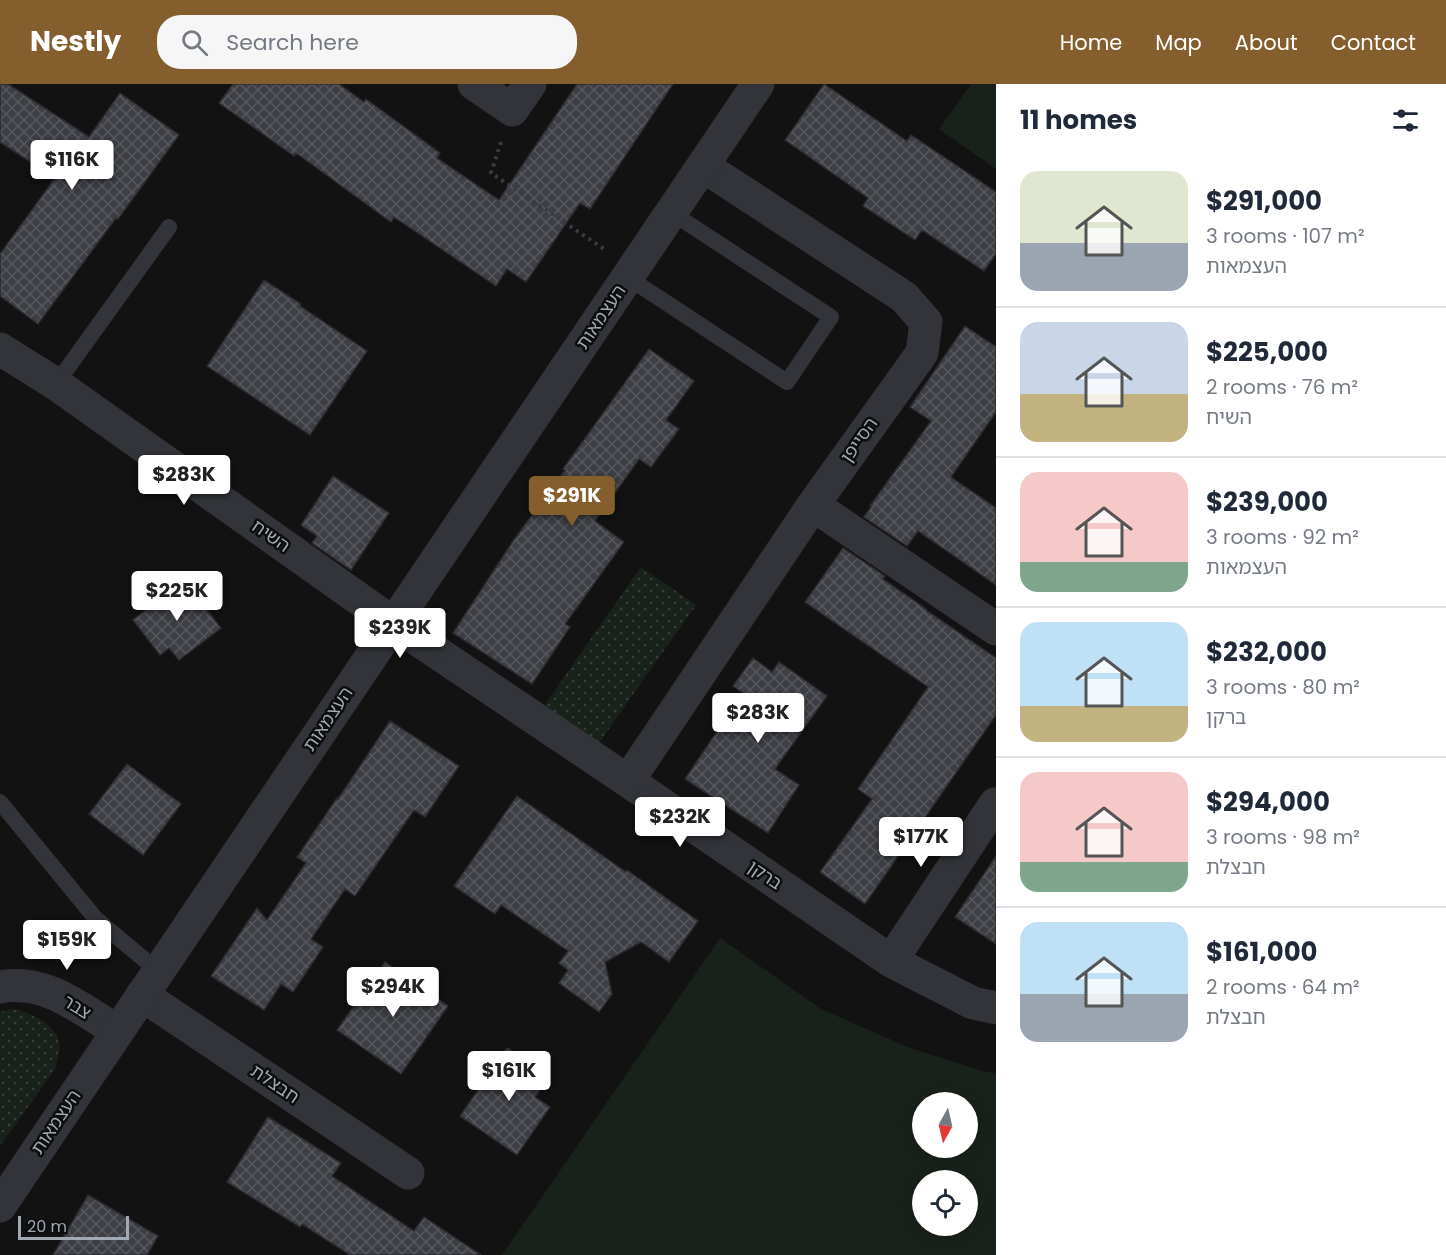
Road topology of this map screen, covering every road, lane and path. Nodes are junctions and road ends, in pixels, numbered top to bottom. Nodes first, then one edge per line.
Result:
1 (474, 84) edge
2 (758, 84) edge
3 (521, 97) edge
4 (703, 166) junction
5 (672, 213) junction
6 (169, 227) dead end
7 (630, 273) junction
8 (0, 349) edge
9 (56, 384) junction
10 (813, 505) junction
11 (393, 623) junction
12 (996, 629) edge
13 (628, 781) junction
14 (0, 802) edge
15 (994, 804) dead end
16 (891, 961) junction
17 (150, 983) junction
18 (0, 987) edge
19 (996, 1008) edge
20 (117, 1031) junction
21 (408, 1173) dead end
22 (0, 1206) edge

1 - 3 street
2 - 4 street, העצמאות
3 - 7 path
4 - 5 street, העצמאות
4 - 10 street, הסייפן
5 - 7 street, העצמאות
5 - 7 lane
6 - 9 lane
7 - 11 street, העצמאות
8 - 9 street, השיח
9 - 11 street, השיח
10 - 12 street
10 - 13 street, הסייפן
11 - 13 street, ברקן
11 - 17 street, העצמאות
13 - 16 street, ברקן
14 - 17 lane
15 - 16 street
16 - 19 street, ברקן
17 - 20 street, העצמאות
17 - 21 street, חבצלת
18 - 20 street, צבר
20 - 22 street, העצמאות

